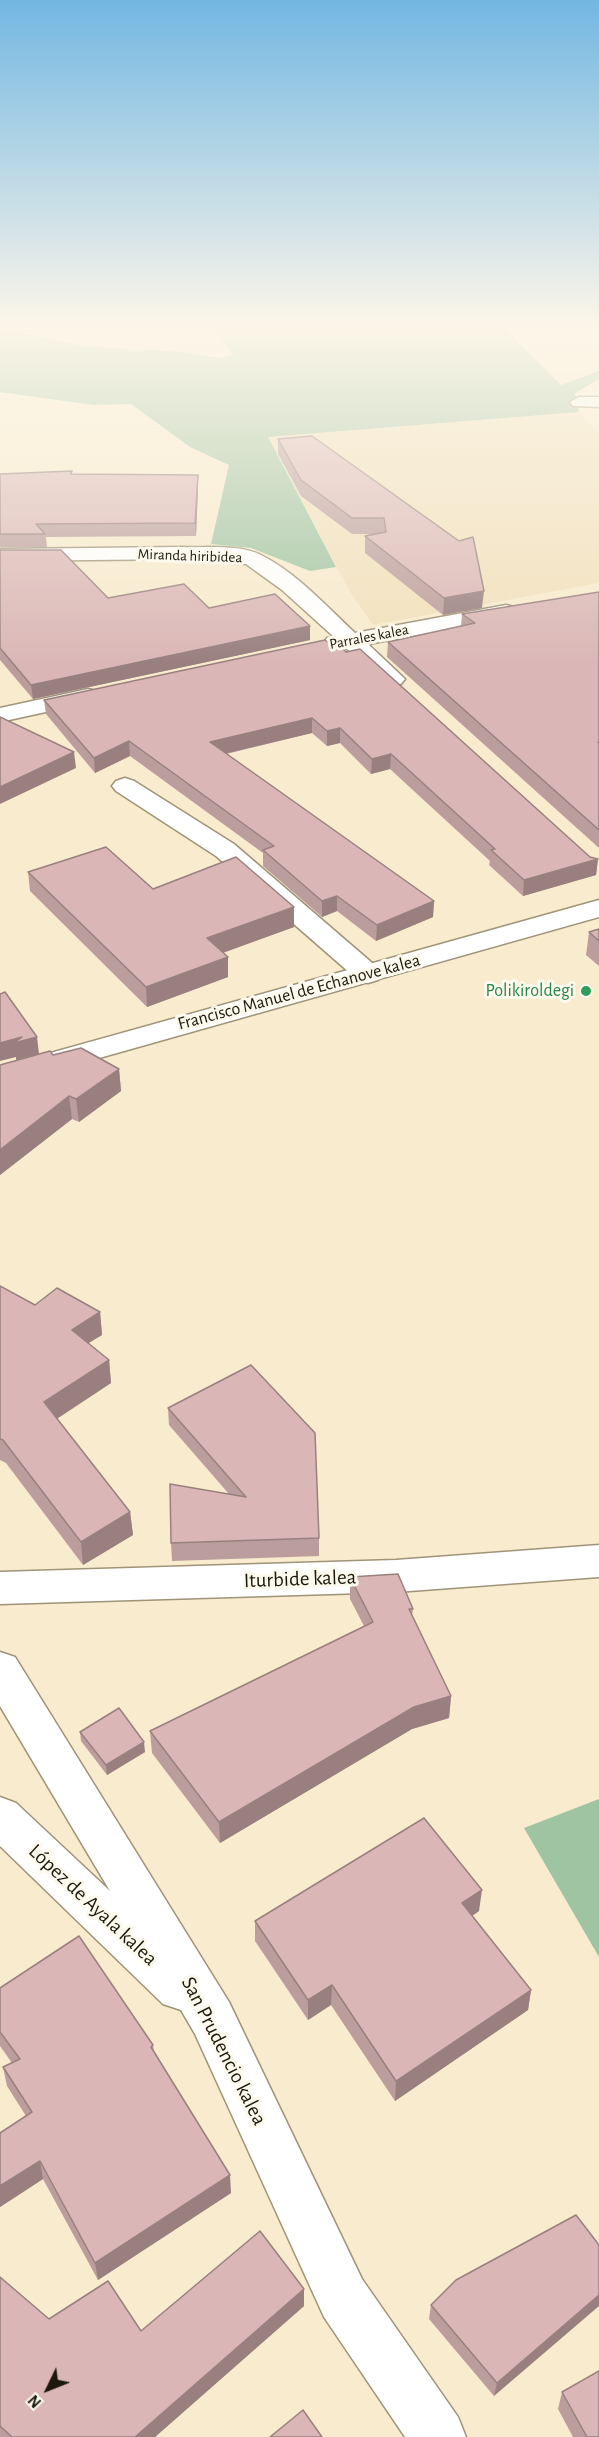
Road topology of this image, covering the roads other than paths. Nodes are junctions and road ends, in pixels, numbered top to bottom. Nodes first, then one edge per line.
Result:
1 (0, 555) edge
2 (526, 609) edge
3 (350, 640) junction
4 (315, 647) edge
5 (105, 692) edge
6 (414, 698) edge
7 (0, 715) edge
8 (125, 786) dead end
9 (599, 908) edge
10 (368, 974) junction
11 (0, 1077) edge
12 (599, 1561) edge
13 (0, 1588) edge
14 (0, 1669) edge
15 (0, 1817) edge
16 (212, 2018) junction
17 (438, 2437) edge

1 - 3 street, Miranda hiribidea
2 - 3 street, Parrales kalea
3 - 4 street, Parrales kalea
3 - 6 street, Miranda hiribidea
5 - 7 street
8 - 10 street
9 - 10 street, Francisco Manuel de Echanove kalea
10 - 11 street, Francisco Manuel de Echanove kalea
12 - 13 street, Iturbide kalea
14 - 16 street, San Prudencio kalea
15 - 16 street, López de Ayala kalea
16 - 17 street, San Prudencio kalea

